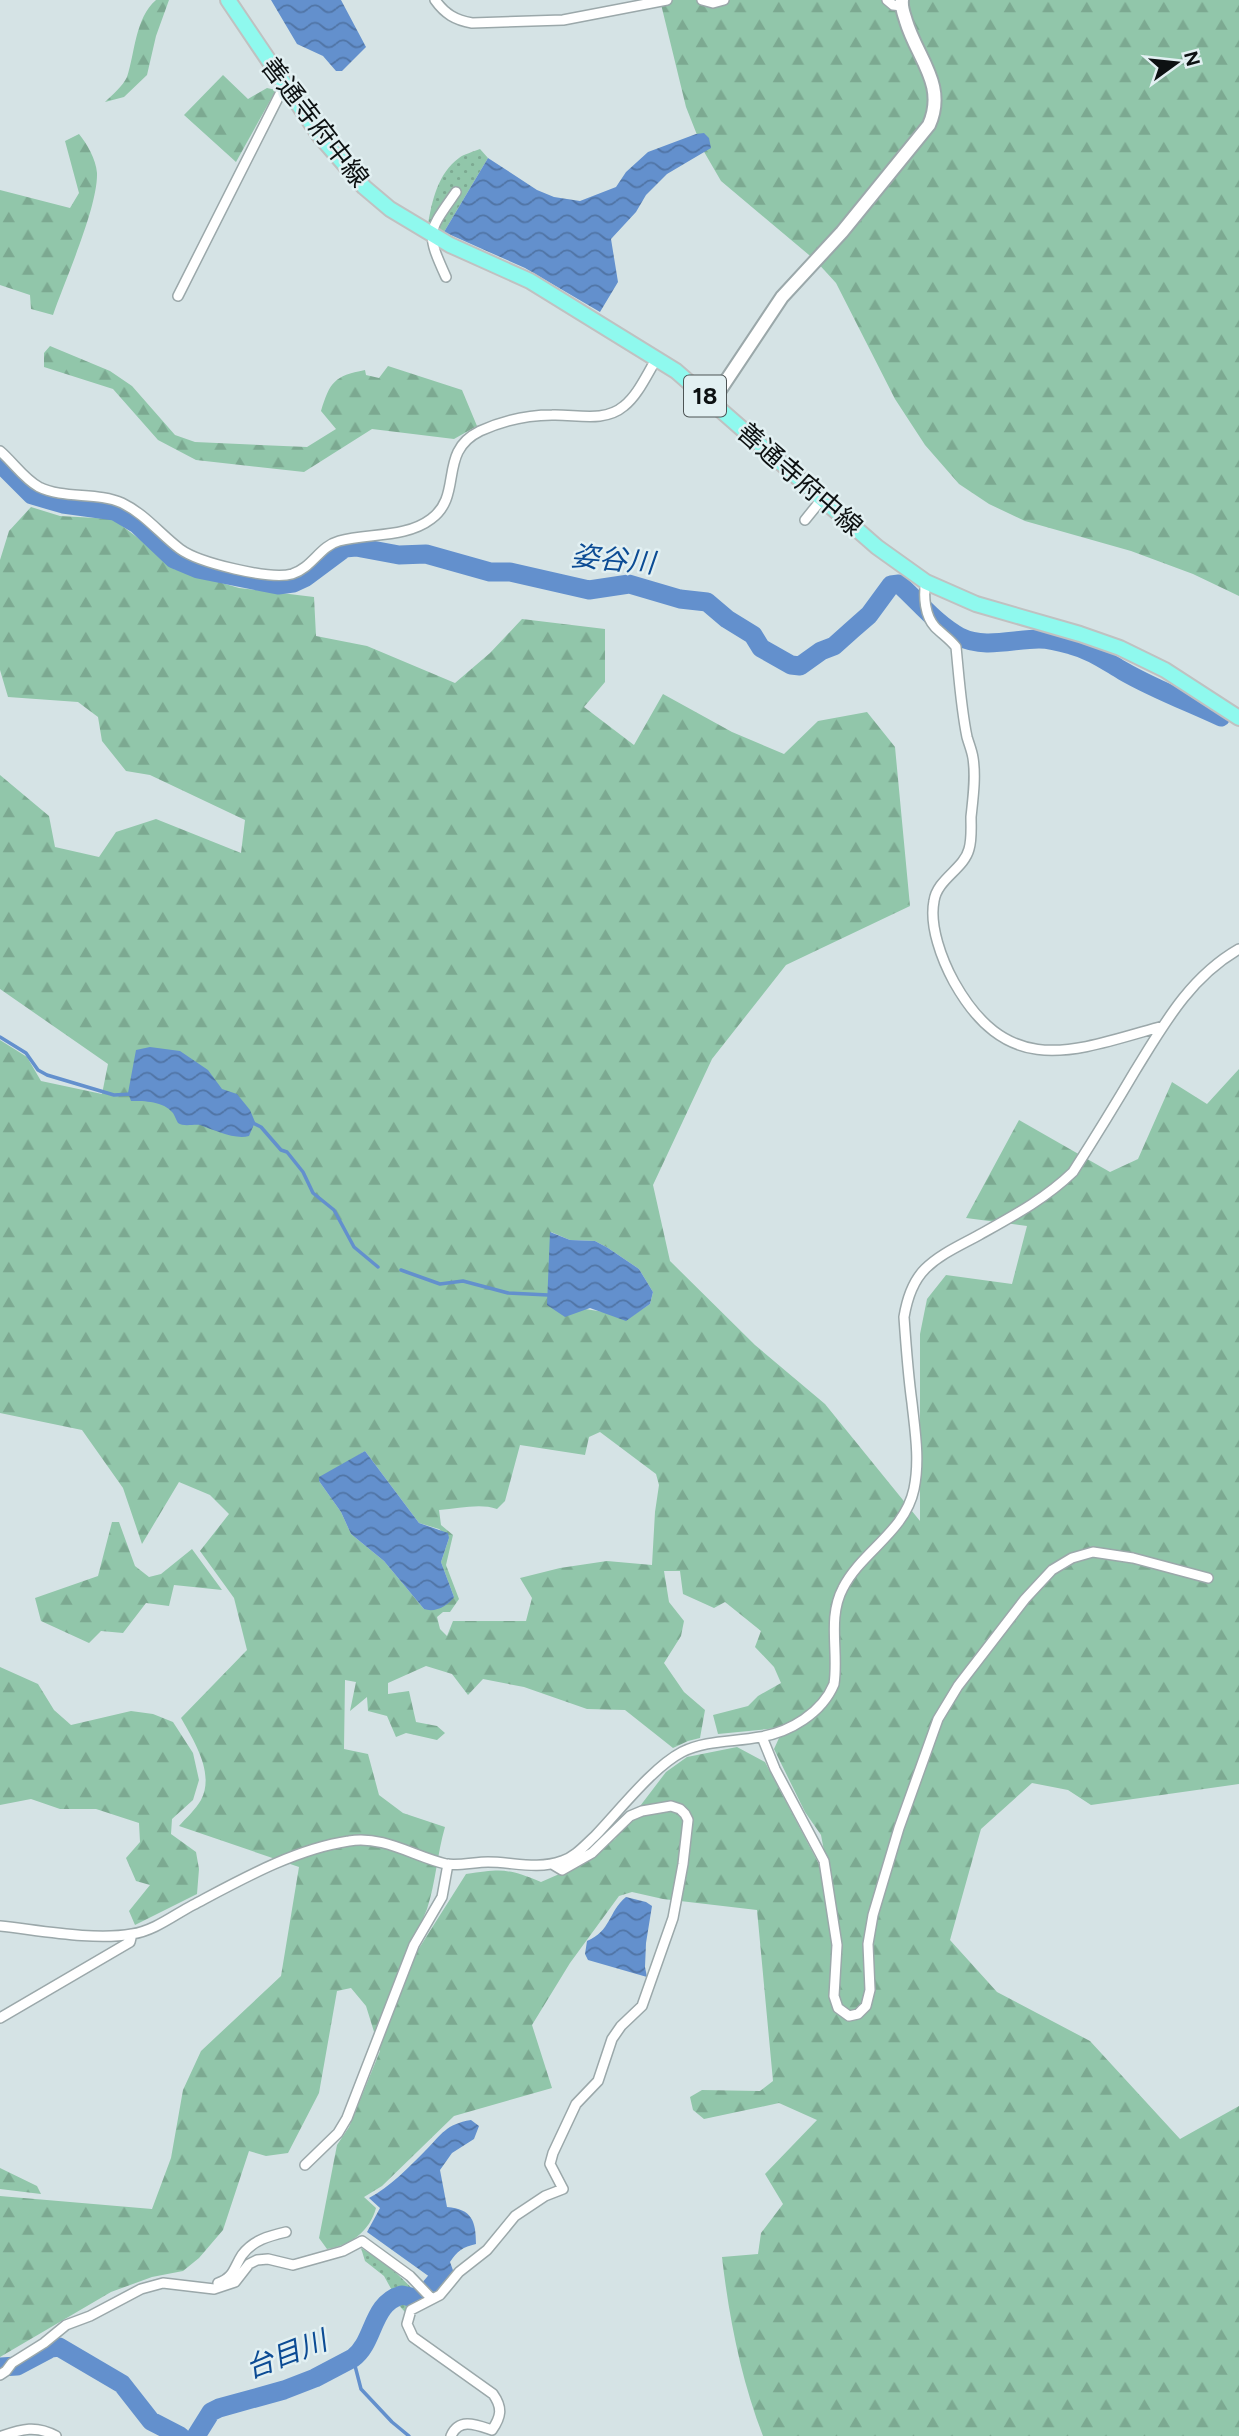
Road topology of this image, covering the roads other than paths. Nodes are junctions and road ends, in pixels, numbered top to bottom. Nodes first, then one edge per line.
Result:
1 (228, 0) edge
2 (435, 0) edge
3 (667, 0) edge
4 (702, 0) edge
5 (724, 0) edge
6 (887, 0) edge
7 (902, 3) edge
8 (284, 86) junction
9 (456, 192) dead end
10 (431, 234) junction
11 (446, 277) dead end
12 (178, 296) dead end
13 (657, 358) junction
14 (712, 402) junction
15 (0, 451) edge
16 (822, 499) junction
17 (804, 520) dead end
18 (926, 582) junction
19 (1239, 718) edge
20 (1239, 949) edge
21 (1163, 1026) junction
22 (1208, 1578) dead end
23 (762, 1737) junction
24 (448, 1864) junction
25 (552, 1864) junction
26 (0, 1926) edge
27 (132, 1934) junction
28 (0, 2018) edge
29 (305, 2165) dead end
30 (286, 2232) dead end
31 (200, 2288) junction
32 (431, 2298) junction
33 (6, 2370) edge
34 (2, 2436) edge
35 (56, 2436) edge
36 (451, 2436) edge

1 - 8 main road, 善通寺府中線 / 18
2 - 3 street
4 - 5 street
6 - 7 street
7 - 14 street
8 - 10 main road, 善通寺府中線 / 18
8 - 12 street
9 - 10 street
10 - 11 street
10 - 13 main road, 善通寺府中線 / 18
13 - 14 main road, 善通寺府中線 / 18
13 - 15 street
14 - 16 main road, 善通寺府中線 / 18
16 - 17 street
16 - 18 main road, 善通寺府中線 / 18
18 - 19 main road, 善通寺府中線 / 18
18 - 21 street
20 - 21 street
21 - 23 street
22 - 23 street
23 - 25 street
24 - 25 street
24 - 27 street
24 - 29 street
25 - 32 street
26 - 27 street
27 - 28 street
30 - 31 street
31 - 32 street
31 - 33 street
32 - 36 street
34 - 35 street

